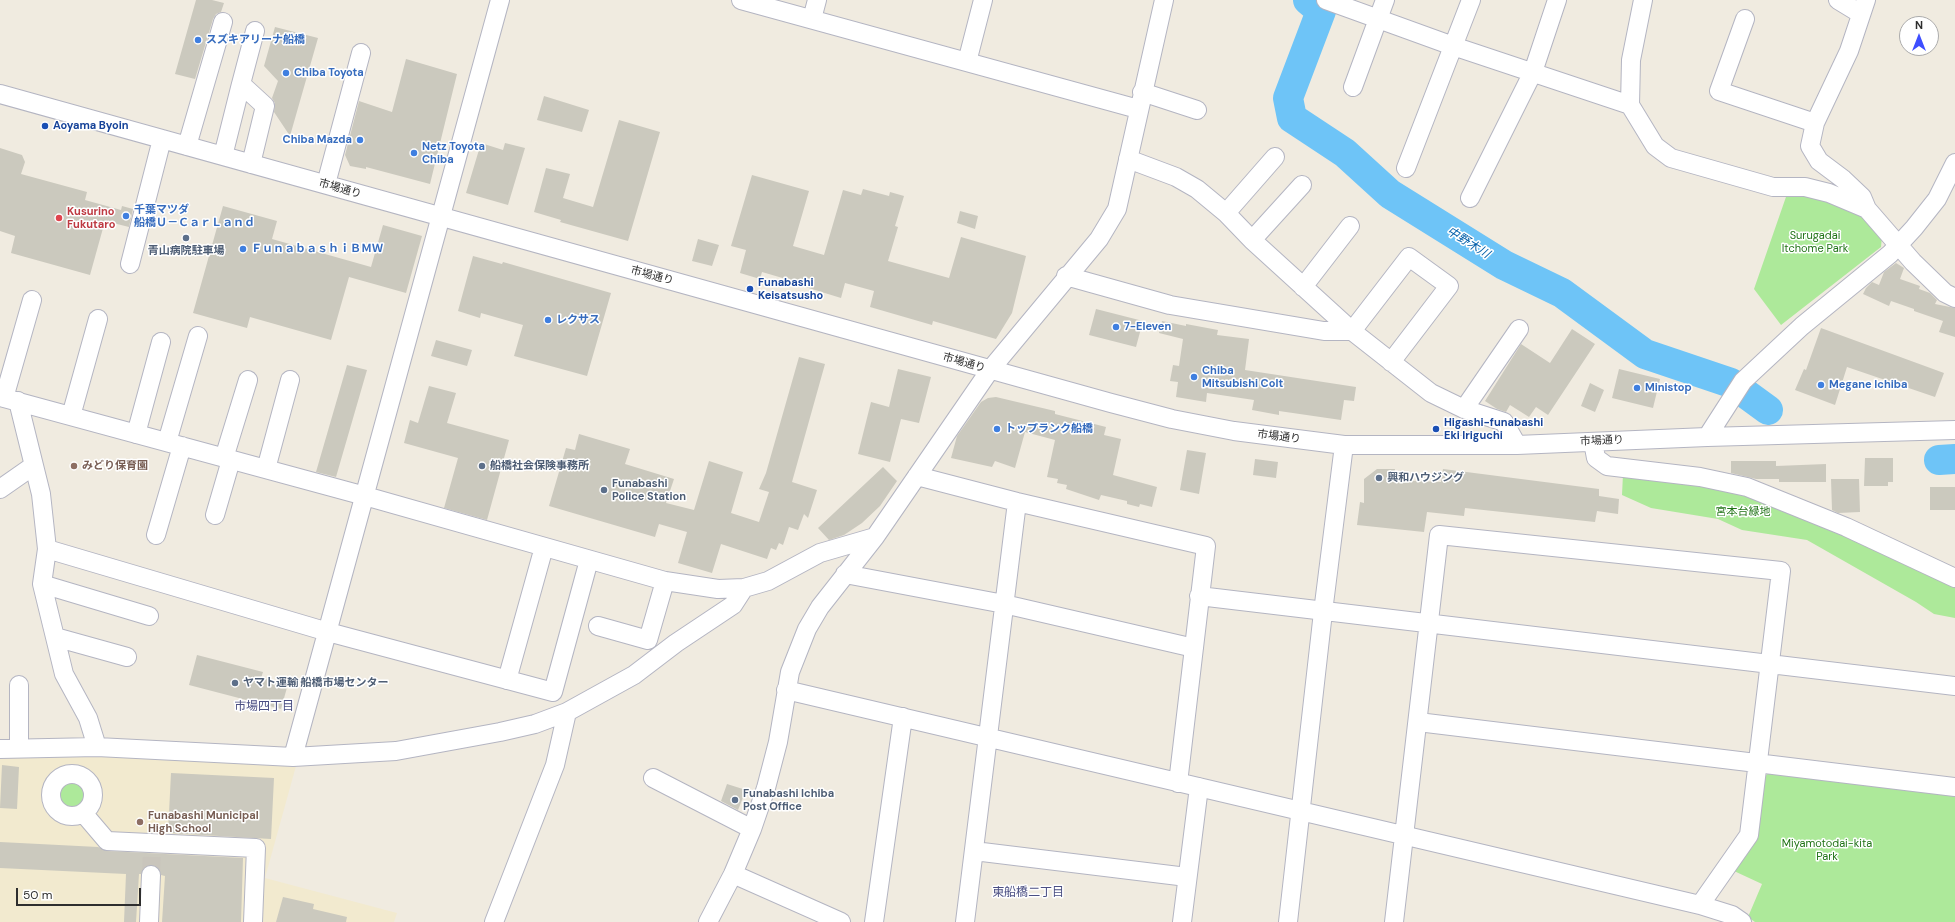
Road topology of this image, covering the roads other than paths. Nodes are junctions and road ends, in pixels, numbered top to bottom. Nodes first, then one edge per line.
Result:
1 (500, 0) edge
2 (741, 0) edge
3 (817, 0) edge
4 (983, 0) edge
5 (1164, 0) edge
6 (1326, 0) edge
7 (1385, 0) edge
8 (1471, 0) edge
9 (1557, 0) edge
10 (1643, 0) edge
11 (1838, 0) edge
12 (1863, 7) edge
13 (1379, 18) junction
14 (812, 19) junction
15 (1746, 19) dead end
16 (223, 22) dead end
17 (256, 31) dead end
18 (1453, 46) junction
19 (361, 53) dead end
20 (967, 62) junction
21 (1533, 72) junction
22 (241, 84) junction
23 (1352, 87) dead end
24 (0, 94) edge
25 (1140, 100) junction
26 (1630, 105) junction
27 (1197, 110) dead end
28 (1815, 123) junction
29 (162, 139) junction
30 (187, 146) junction
31 (223, 156) junction
32 (1275, 157) dead end
33 (1128, 159) junction
34 (1955, 163) edge
35 (251, 164) junction
36 (1406, 168) dead end
37 (326, 184) junction
38 (1302, 185) dead end
39 (1470, 198) dead end
40 (1867, 209) junction
41 (1226, 213) junction
42 (442, 217) junction
43 (1350, 226) dead end
44 (1252, 240) junction
45 (1898, 244) junction
46 (130, 264) dead end
47 (1066, 276) junction
48 (1302, 287) junction
49 (1955, 298) edge
50 (32, 300) dead end
51 (98, 319) dead end
52 (1519, 329) dead end
53 (1352, 331) junction
54 (198, 336) dead end
55 (161, 342) dead end
56 (1391, 362) junction
57 (990, 370) junction
58 (248, 380) dead end
59 (290, 380) dead end
60 (7, 399) edge
61 (1464, 409) junction
62 (70, 416) junction
63 (1955, 430) edge
64 (136, 434) junction
65 (1707, 437) junction
66 (1593, 442) junction
67 (174, 444) junction
68 (1344, 445) junction
69 (1517, 445) junction
70 (227, 459) junction
71 (33, 466) junction
72 (266, 469) junction
73 (917, 476) junction
74 (0, 489) edge
75 (365, 496) junction
76 (1017, 502) junction
77 (215, 515) dead end
78 (156, 535) dead end
79 (875, 537) junction
80 (544, 547) junction
81 (47, 549) junction
82 (589, 560) junction
83 (845, 574) junction
84 (1955, 578) edge
85 (665, 581) junction
86 (42, 584) junction
87 (744, 588) junction
88 (1199, 596) junction
89 (1004, 604) junction
90 (1323, 612) junction
91 (149, 616) dead end
92 (1428, 624) junction
93 (598, 626) dead end
94 (328, 632) junction
95 (55, 637) junction
96 (1194, 648) junction
97 (127, 657) dead end
98 (1769, 664) junction
99 (507, 680) junction
100 (19, 685) dead end
101 (1955, 686) edge
102 (786, 690) junction
103 (567, 712) junction
104 (904, 717) junction
105 (1418, 722) junction
106 (988, 738) junction
107 (78, 747) junction
108 (97, 747) junction
109 (19, 748) junction
110 (0, 749) edge
111 (293, 757) junction
112 (1757, 764) junction
113 (77, 774) junction
114 (653, 778) dead end
115 (1178, 783) junction
116 (1198, 787) junction
117 (1955, 787) edge
118 (1300, 812) junction
119 (84, 814) junction
120 (752, 829) junction
121 (1404, 836) junction
122 (974, 851) junction
123 (733, 874) junction
124 (152, 875) tunnel mouth
125 (1187, 878) junction
126 (1700, 906) junction
127 (1735, 920) edge
128 (149, 922) edge
129 (254, 922) edge
130 (494, 922) edge
131 (708, 922) edge
132 (841, 922) edge
133 (874, 922) edge
134 (965, 922) edge
135 (1182, 922) edge
136 (1288, 922) edge
137 (1394, 922) edge

1 - 42 street
2 - 14 street
3 - 14 street
4 - 20 street
5 - 25 street
6 - 13 street
7 - 13 street
8 - 18 street
9 - 21 street
10 - 26 street
11 - 12 street
12 - 28 street
13 - 18 street
13 - 23 street
14 - 20 street
15 - 28 street
16 - 30 street
17 - 22 street
18 - 21 street
18 - 36 street
19 - 37 street
20 - 25 street
21 - 26 street
21 - 39 street
22 - 31 street
22 - 35 street
24 - 29 street, 市場通り
25 - 27 street
25 - 33 street
26 - 40 street
28 - 40 street
29 - 30 street, 市場通り
29 - 46 street
30 - 31 street, 市場通り
31 - 35 street, 市場通り
32 - 41 street
33 - 41 street
33 - 47 street
34 - 45 street
35 - 37 street, 市場通り
37 - 42 street, 市場通り
38 - 44 street
40 - 45 street
41 - 44 street
42 - 57 street, 市場通り
42 - 75 street
43 - 48 street
44 - 48 street
45 - 49 street
45 - 65 street
47 - 53 street
47 - 57 street
48 - 53 street
50 - 60 street
51 - 62 street
52 - 61 street
53 - 56 street
53 - 56 street
54 - 67 street
55 - 64 street
56 - 61 street
57 - 68 street, 市場通り
57 - 73 street
58 - 70 street
59 - 72 street
60 - 62 street
60 - 71 street
61 - 69 street
62 - 64 street
63 - 65 street, 市場通り
64 - 67 street
65 - 66 street, 市場通り
66 - 69 street, 市場通り
66 - 84 street
67 - 70 street
67 - 78 street
68 - 69 street, 市場通り
68 - 90 street
70 - 72 street
70 - 77 street
71 - 74 street
71 - 81 street
72 - 75 street
73 - 76 street
73 - 79 street
75 - 80 street
75 - 94 street
76 - 88 street
76 - 89 street
79 - 83 street
79 - 87 street
80 - 82 street
80 - 99 street
81 - 86 street
81 - 94 street
82 - 85 street
82 - 99 street
83 - 89 street
83 - 102 street
85 - 87 street
85 - 93 street
86 - 91 street
86 - 95 street
87 - 103 street
88 - 90 street
88 - 96 street
89 - 96 street
89 - 106 street
90 - 92 street
90 - 118 street
92 - 98 street
92 - 98 street
92 - 105 street
94 - 99 street
94 - 111 street
95 - 97 street
95 - 108 street
96 - 115 street
98 - 101 street
98 - 112 street
100 - 109 street
102 - 104 street
102 - 120 street
103 - 111 street
103 - 130 street
104 - 106 street
104 - 133 street
105 - 112 street
105 - 121 street
106 - 115 street
106 - 122 street
107 - 108 street
107 - 109 street
107 - 113 street
108 - 111 street
109 - 110 street
112 - 117 street
112 - 126 street
113 - 119 street
113 - 119 street
114 - 120 street
115 - 116 street
116 - 118 street
116 - 125 street
118 - 121 street
118 - 136 street
119 - 129 street
120 - 123 street
121 - 126 street
121 - 137 street
122 - 125 street
122 - 134 street
123 - 131 street
123 - 132 street
124 - 128 street
125 - 135 street
126 - 127 street

